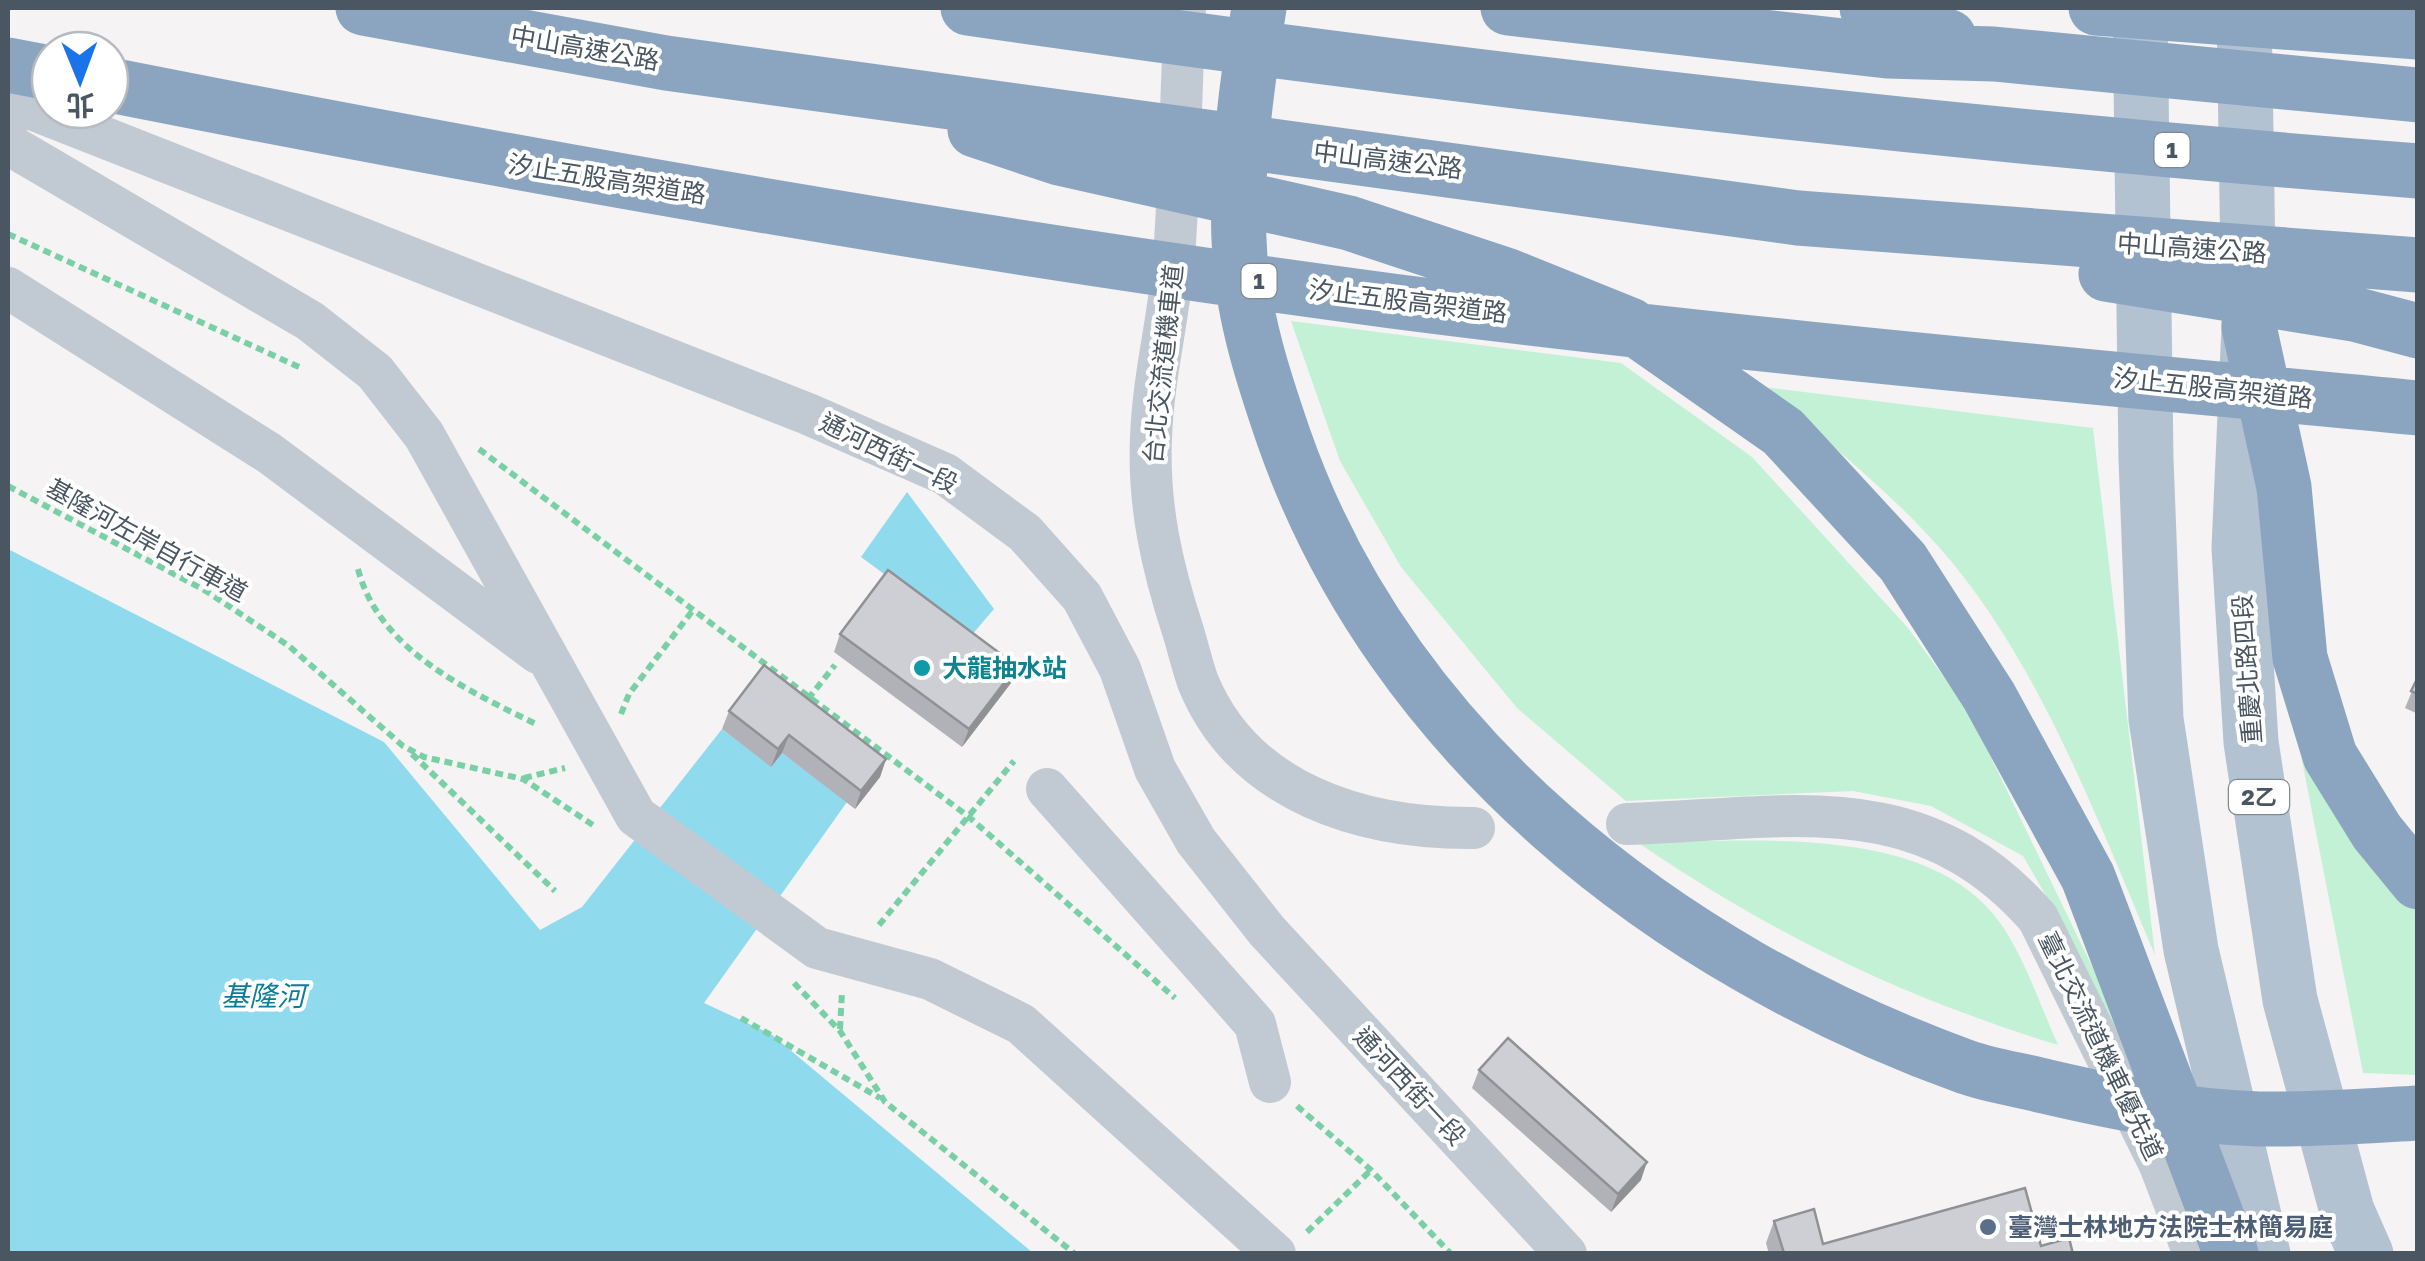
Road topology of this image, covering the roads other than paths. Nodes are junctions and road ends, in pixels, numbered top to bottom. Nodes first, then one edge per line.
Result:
1 (363, 8) edge
2 (968, 8) edge
3 (1186, 8) edge
4 (1259, 8) edge
5 (1508, 8) edge
6 (1867, 8) edge
7 (2096, 8) edge
8 (2140, 8) edge
9 (2244, 8) edge
10 (2273, 8) edge
11 (2418, 32) edge
12 (1994, 54) junction
13 (130, 89) edge
14 (2399, 91) edge
15 (8, 107) edge
16 (1065, 138) junction
17 (8, 144) edge
18 (2418, 171) edge
19 (2248, 190) junction
20 (2028, 248) junction
21 (2418, 265) edge
22 (8, 288) edge
23 (2249, 327) junction
24 (2418, 330) edge
25 (2418, 408) edge
26 (554, 666) junction
27 (1047, 789) dead end
28 (1627, 824) dead end
29 (1474, 828) dead end
30 (2418, 882) edge
31 (1270, 1082) road end
32 (2418, 1114) edge
33 (1287, 1247) edge
34 (1566, 1254) edge
35 (2194, 1254) edge
36 (2231, 1254) edge
37 (2263, 1254) edge
38 (2366, 1254) edge

1 - 16 highway, 中山高速公路
2 - 18 highway, 1
3 - 29 street, 台北交流道機車道
4 - 32 highway, 1
5 - 12 highway
6 - 12 highway
7 - 11 highway
8 - 37 main road
9 - 19 main road, 2乙
10 - 19 highway
12 - 14 highway
13 - 25 highway, 汐止五股高架道路 / 1
15 - 34 street, 通河西街一段
16 - 20 highway, 中山高速公路
16 - 36 highway
17 - 26 street
19 - 23 main road, 重慶北路四段 / 2乙
20 - 21 highway, 中山高速公路
20 - 24 highway
22 - 26 street
23 - 30 highway
23 - 38 main road, 重慶北路四段 / 2乙
26 - 33 street
27 - 31 street
28 - 35 street, 臺北交流道機車優先道

